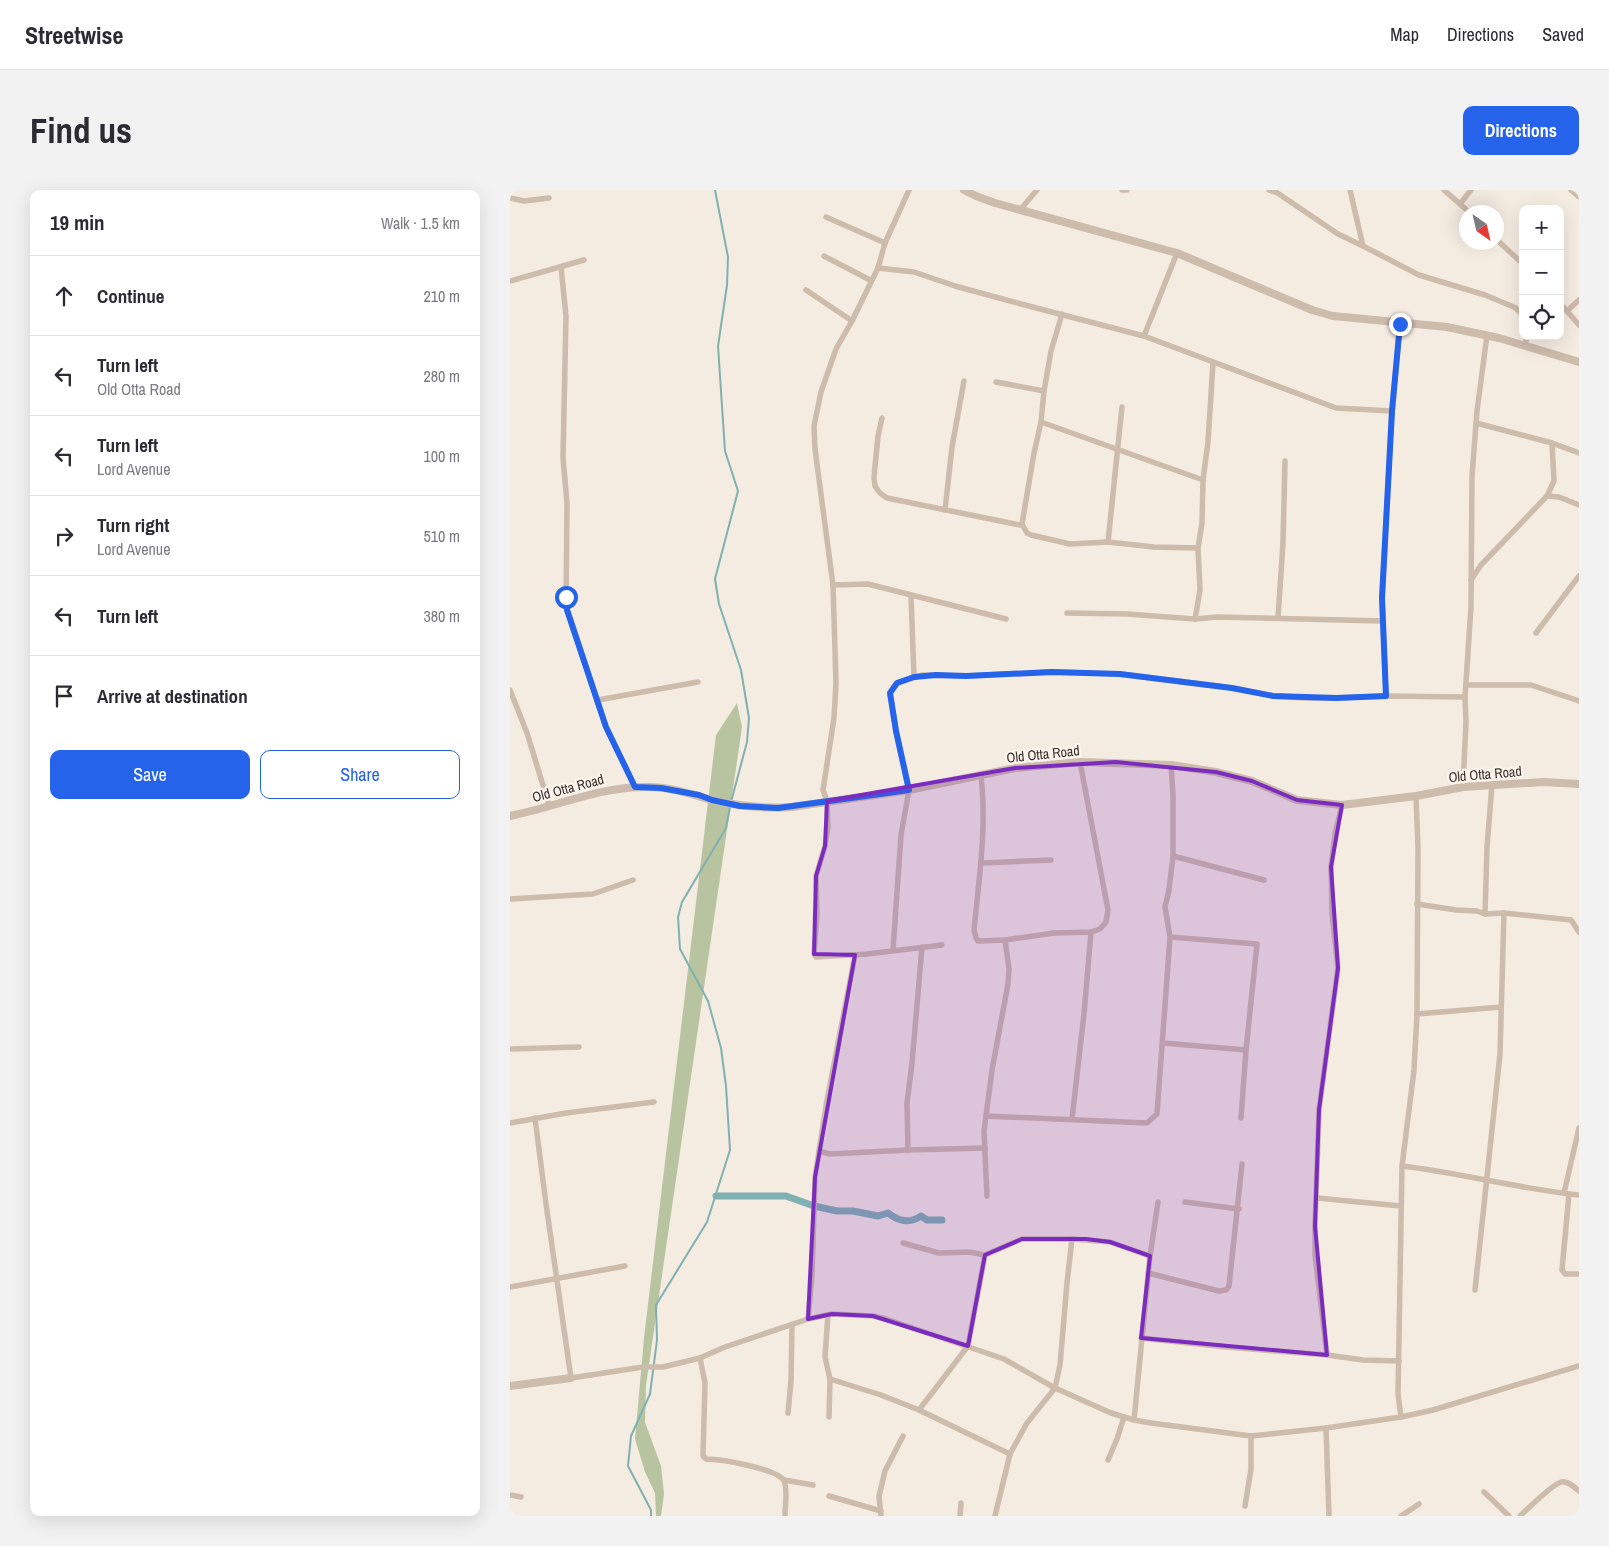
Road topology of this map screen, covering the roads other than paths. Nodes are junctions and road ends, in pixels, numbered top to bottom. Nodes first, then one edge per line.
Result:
1 (909, 190) edge
2 (964, 190) edge
3 (1037, 190) edge
4 (1122, 190) edge
5 (1127, 190) edge
6 (1269, 190) edge
7 (1350, 190) edge
8 (1444, 190) edge
9 (1471, 190) edge
10 (1571, 190) edge
11 (1579, 196) edge
12 (510, 198) edge
13 (549, 198) dead end
14 (1460, 204) joint
15 (1020, 210) junction
16 (826, 217) dead end
17 (885, 243) junction
18 (1363, 246) junction
19 (1504, 246) edge
20 (1177, 253) junction
21 (824, 256) dead end
22 (584, 260) dead end
23 (1519, 260) edge
24 (561, 267) junction
25 (878, 268) junction
26 (870, 280) junction
27 (510, 281) edge
28 (806, 290) dead end
29 (1579, 300) edge
30 (1564, 308) edge
31 (1519, 311) edge
32 (1567, 311) junction
33 (1062, 314) junction
34 (852, 321) junction
35 (1400, 324) junction
36 (1579, 325) edge
37 (1487, 335) junction
38 (1144, 336) junction
39 (1526, 340) edge
40 (1525, 346) junction
41 (1579, 362) edge
42 (1213, 363) junction
43 (964, 381) dead end
44 (996, 382) dead end
45 (1044, 391) junction
46 (1122, 407) dead end
47 (1392, 411) junction
48 (882, 418) dead end
49 (1041, 422) junction
50 (1476, 423) junction
51 (1552, 443) junction
52 (1116, 450) junction
53 (1579, 453) edge
54 (1285, 461) dead end
55 (1203, 480) junction
56 (1554, 481) junction
57 (1547, 496) junction
58 (1559, 497) junction
59 (1579, 505) edge
60 (945, 510) junction
61 (1022, 524) junction
62 (1108, 542) junction
63 (1198, 548) junction
64 (1579, 576) edge
65 (1471, 580) junction
66 (833, 585) junction
67 (911, 596) junction
68 (1067, 613) dead end
69 (1278, 618) junction
70 (1006, 619) dead end
71 (1195, 620) junction
72 (1383, 622) junction
73 (1536, 633) dead end
74 (914, 677) junction
75 (698, 682) dead end
76 (1466, 685) junction
77 (510, 690) edge
78 (1386, 696) junction
79 (1465, 697) junction
80 (598, 700) junction
81 (1579, 701) edge
82 (513, 707) edge
83 (1080, 762) junction
84 (1171, 765) junction
85 (981, 776) junction
86 (1579, 784) edge
87 (1492, 786) junction
88 (635, 787) junction
89 (1463, 787) junction
90 (909, 790) junction
91 (1416, 796) junction
92 (827, 801) junction
93 (1342, 805) junction
94 (549, 806) junction
95 (510, 816) edge
96 (1173, 856) junction
97 (1051, 860) dead end
98 (981, 863) junction
99 (633, 880) dead end
100 (1264, 880) dead end
101 (510, 899) edge
102 (1417, 904) junction
103 (1504, 913) junction
104 (1485, 914) junction
105 (1091, 932) junction
106 (1579, 932) edge
107 (1170, 936) junction
108 (1005, 940) junction
109 (942, 945) dead end
110 (922, 947) junction
111 (893, 950) junction
112 (855, 954) junction
113 (1501, 1007) junction
114 (1417, 1014) junction
115 (1163, 1043) junction
116 (579, 1047) dead end
117 (510, 1049) edge
118 (1246, 1050) junction
119 (654, 1102) dead end
120 (986, 1116) junction
121 (535, 1118) junction
122 (1241, 1118) dead end
123 (1072, 1119) junction
124 (510, 1123) edge
125 (1579, 1128) edge
126 (985, 1148) junction
127 (908, 1150) junction
128 (819, 1151) junction
129 (1242, 1164) dead end
130 (1402, 1166) junction
131 (1486, 1181) junction
132 (1566, 1194) junction
133 (1579, 1195) edge
134 (988, 1196) dead end
135 (1316, 1198) junction
136 (1158, 1202) dead end
137 (1185, 1202) dead end
138 (1401, 1206) junction
139 (1239, 1209) junction
140 (1072, 1239) junction
141 (903, 1242) dead end
142 (985, 1255) junction
143 (1150, 1256) junction
144 (625, 1266) dead end
145 (1148, 1273) junction
146 (1579, 1274) edge
147 (556, 1278) junction
148 (510, 1287) edge
149 (1475, 1290) dead end
150 (828, 1315) junction
151 (808, 1319) junction
152 (792, 1325) junction
153 (1142, 1338) junction
154 (968, 1346) junction
155 (1327, 1354) junction
156 (700, 1358) junction
157 (1399, 1361) junction
158 (1579, 1366) edge
159 (571, 1378) junction
160 (830, 1379) junction
161 (510, 1386) edge
162 (1055, 1388) junction
163 (918, 1410) junction
164 (788, 1413) dead end
165 (1124, 1417) junction
166 (1401, 1417) junction
167 (829, 1418) dead end
168 (1134, 1420) junction
169 (1326, 1428) junction
170 (903, 1436) dead end
171 (1251, 1436) junction
172 (1010, 1454) junction
173 (1108, 1460) dead end
174 (784, 1480) junction
175 (813, 1485) dead end
176 (1579, 1491) edge
177 (1484, 1492) dead end
178 (510, 1495) edge
179 (829, 1496) dead end
180 (521, 1497) dead end
181 (961, 1503) dead end
182 (1419, 1504) dead end
183 (1246, 1506) dead end
184 (881, 1514) edge
185 (785, 1516) edge
186 (960, 1516) edge
187 (995, 1516) edge
188 (1329, 1516) edge
189 (1401, 1516) edge
190 (1509, 1516) edge
191 (1520, 1516) edge

1 - 17 street
2 - 15 street
3 - 15 street
4 - 5 street
6 - 18 street
7 - 18 street
8 - 14 street
9 - 14 street
10 - 11 street
12 - 13 street
15 - 20 street
16 - 17 street
17 - 25 street
18 - 31 street
19 - 23 street
20 - 35 street
20 - 38 street
21 - 26 street
22 - 24 street
24 - 27 street
24 - 80 street
25 - 26 street
25 - 33 street
26 - 34 street
28 - 34 street
29 - 32 street
30 - 32 street
32 - 36 street
33 - 38 street
33 - 45 street
34 - 66 street
35 - 37 street
35 - 47 street
37 - 40 street
37 - 50 street
38 - 42 street
39 - 40 street
40 - 41 street
42 - 47 street
42 - 55 street
43 - 60 street
44 - 45 street
45 - 49 street
46 - 52 street
47 - 72 street
48 - 60 street
49 - 52 street
49 - 61 street
50 - 51 street
50 - 65 street
51 - 53 street
51 - 56 street
52 - 55 street
52 - 62 street
54 - 69 street
55 - 63 street
56 - 57 street
56 - 58 street
57 - 58 street
57 - 65 street
58 - 59 street
60 - 61 street
61 - 62 street
62 - 63 street
63 - 71 street
64 - 73 street
65 - 76 street
66 - 67 street
66 - 92 street
67 - 70 street
67 - 74 street
68 - 71 street
69 - 71 street
69 - 72 street
72 - 78 street
74 - 78 street
74 - 90 street
75 - 80 street
76 - 79 street
76 - 81 street
77 - 82 street
78 - 79 street
79 - 89 street
80 - 88 street
82 - 94 street
83 - 84 street, Old Otta Road
83 - 85 street, Old Otta Road
83 - 105 street
84 - 93 street, Old Otta Road
84 - 96 street
85 - 90 street, Old Otta Road
85 - 98 street
86 - 87 street, Old Otta Road
87 - 89 street, Old Otta Road
87 - 104 street
88 - 92 street, Old Otta Road
88 - 94 street, Old Otta Road
89 - 91 street, Old Otta Road
90 - 92 street, Old Otta Road
90 - 111 street
91 - 93 street, Old Otta Road
91 - 102 street
92 - 112 street
93 - 135 street
94 - 95 street, Old Otta Road
96 - 100 street
96 - 107 street
97 - 98 street
98 - 108 street
99 - 101 street
102 - 104 street
102 - 114 street
103 - 104 street
103 - 106 street
103 - 113 street
105 - 108 street
105 - 123 street
107 - 115 street
107 - 118 street
108 - 120 street
109 - 110 street
110 - 111 street
110 - 127 street
111 - 112 street
112 - 128 street
113 - 114 street
113 - 131 street
114 - 130 street
115 - 118 street
115 - 123 street
116 - 117 street
118 - 122 street
119 - 121 street
120 - 123 street
120 - 126 street
121 - 124 street
121 - 147 street
125 - 132 street
126 - 127 street
126 - 134 street
127 - 128 street
128 - 151 street
129 - 139 street
130 - 131 street
130 - 138 street
131 - 132 street
131 - 149 street
132 - 133 street
132 - 146 street
135 - 138 street
135 - 155 street
136 - 143 street
137 - 139 street
138 - 157 street
139 - 145 street
140 - 142 street
140 - 143 street
140 - 162 street
141 - 142 street
142 - 154 street
143 - 145 street
144 - 147 street
145 - 153 street
147 - 148 street
147 - 159 street
150 - 151 street
150 - 154 street
150 - 160 street
151 - 152 street
152 - 156 street
152 - 164 street
153 - 155 street
153 - 168 street
154 - 162 street
154 - 163 street
155 - 157 street
156 - 159 street
156 - 174 street
157 - 166 street
158 - 166 street
159 - 161 street
160 - 163 street
160 - 167 street
162 - 165 street
162 - 172 street
163 - 172 street
165 - 168 street
165 - 173 street
166 - 169 street
168 - 171 street
169 - 171 street
169 - 188 street
170 - 184 street
171 - 183 street
172 - 187 street
174 - 175 street
174 - 185 street
176 - 191 street
177 - 190 street
178 - 180 street
179 - 184 street
181 - 186 street
182 - 189 street

